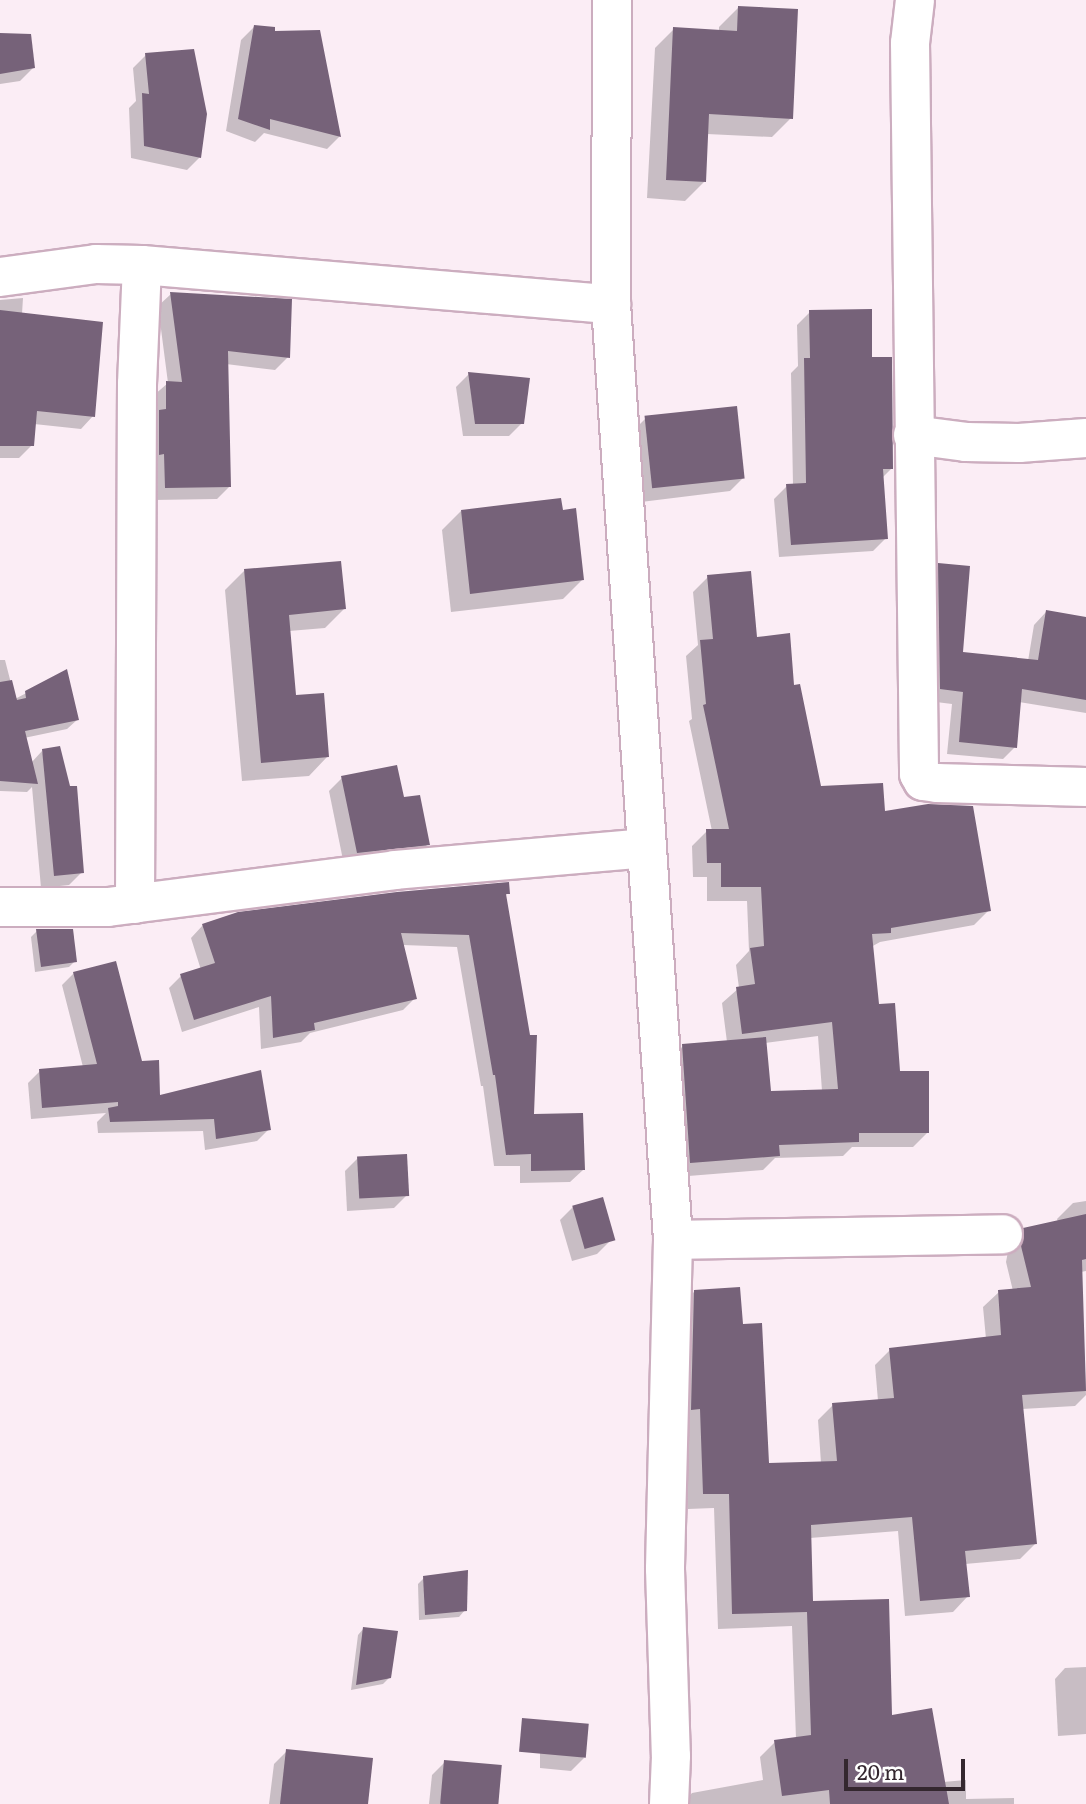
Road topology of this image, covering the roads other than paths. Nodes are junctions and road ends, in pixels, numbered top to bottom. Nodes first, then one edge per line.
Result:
1 (612, 0) edge
2 (915, 0) edge
3 (142, 265) junction
4 (0, 277) edge
5 (611, 304) junction
6 (913, 435) junction
7 (1086, 438) edge
8 (1086, 787) edge
9 (645, 848) junction
10 (135, 904) junction
11 (0, 907) edge
12 (1003, 1234) dead end
13 (673, 1240) junction
14 (669, 1804) edge

1 - 5 street
2 - 6 street
3 - 4 street
3 - 5 street
3 - 10 street
5 - 9 street
6 - 7 street
6 - 8 street
9 - 10 street
9 - 13 street
10 - 11 street
12 - 13 street
13 - 14 street

